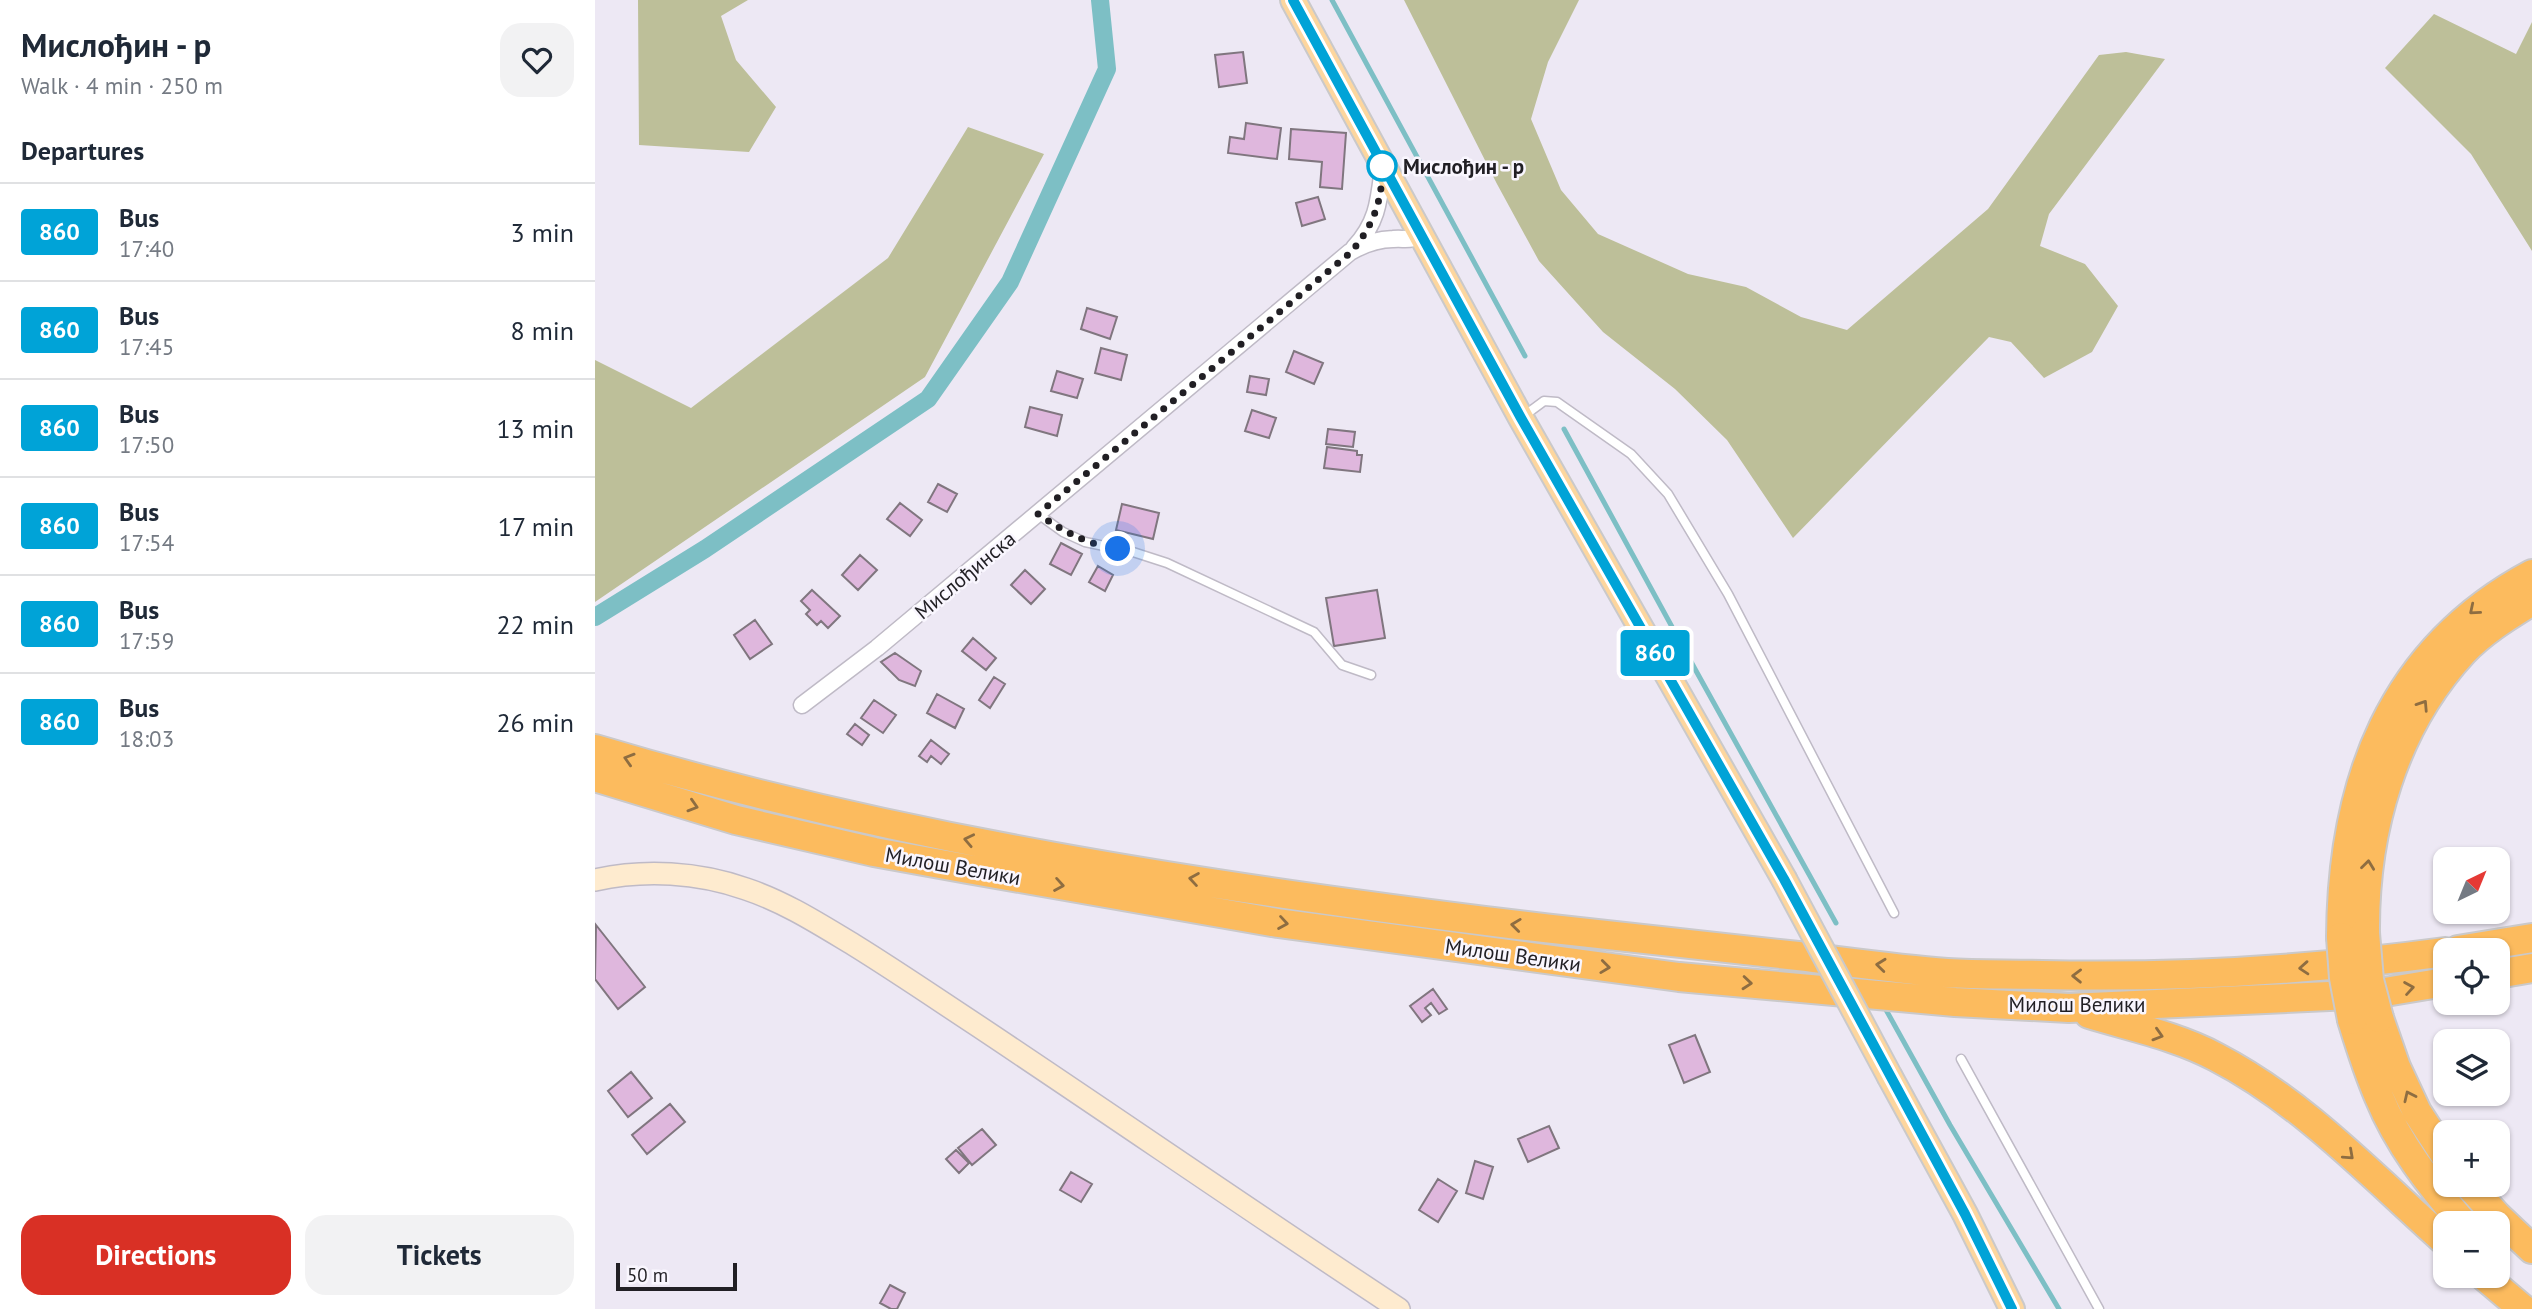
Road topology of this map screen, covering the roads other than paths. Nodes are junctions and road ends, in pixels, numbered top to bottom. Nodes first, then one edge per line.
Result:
1 (1293, 0) edge
2 (1383, 167) junction
3 (1420, 236) junction
4 (1350, 253) junction
5 (1521, 418) junction
6 (1038, 514) junction
7 (2532, 574) edge
8 (2532, 601) edge
9 (1371, 675) dead end
10 (802, 705) dead end
11 (595, 749) edge
12 (595, 777) edge
13 (595, 880) edge
14 (1894, 913) dead end
15 (2353, 935) junction
16 (2532, 938) edge
17 (2510, 942) edge
18 (2433, 954) edge
19 (2532, 968) edge
20 (2510, 972) edge
21 (2433, 984) edge
22 (2069, 1008) junction
23 (2365, 1019) junction
24 (1961, 1059) dead end
25 (2433, 1136) edge
26 (2480, 1197) edge
27 (2453, 1211) edge
28 (2433, 1230) edge
29 (2532, 1249) edge
30 (2510, 1274) edge
31 (2498, 1288) edge
32 (2532, 1296) edge
33 (1399, 1309) edge
34 (2012, 1309) edge
35 (2099, 1309) edge
36 (2523, 1309) edge

1 - 2 main road
2 - 3 main road
2 - 4 street, Мислођинска
3 - 4 street, Мислођинска
3 - 5 main road
4 - 6 street, Мислођинска
5 - 14 lane
5 - 34 main road, bridge
6 - 9 lane
6 - 10 street, Мислођинска
7 -> 15 highway
15 -> 8 highway
18 -> 11 highway, Милош Велики
12 -> 22 highway, Милош Велики
13 - 33 main road
15 - 23 highway, bridge
16 - 17 highway
19 - 20 highway
22 -> 21 highway, Милош Велики
22 -> 28 highway
25 -> 23 highway
23 - 27 highway
24 - 35 lane
26 - 29 highway
30 - 32 highway
31 - 36 highway

